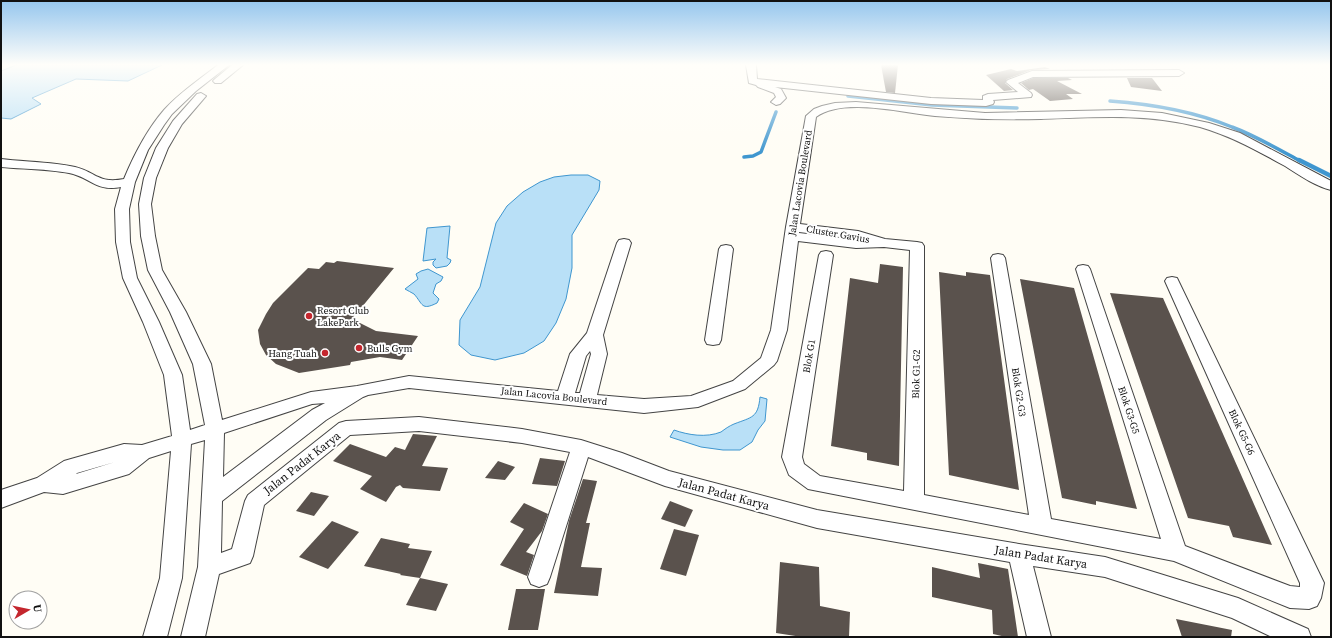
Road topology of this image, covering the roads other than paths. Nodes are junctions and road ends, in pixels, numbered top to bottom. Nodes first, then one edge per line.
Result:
1 (187, 95) edge
2 (202, 95) edge
3 (780, 95) edge
4 (875, 95) edge
5 (1027, 95) edge
6 (776, 102) dead end
7 (185, 111) junction
8 (168, 112) junction
9 (1, 162) edge
10 (128, 182) junction
11 (1331, 186) edge
12 (792, 231) junction
13 (624, 243) dead end
14 (917, 246) joint
15 (726, 249) dead end
16 (826, 255) dead end
17 (152, 257) junction
18 (998, 258) dead end
19 (127, 264) junction
20 (1083, 269) dead end
21 (1172, 281) dead end
22 (595, 335) junction
23 (713, 340) dead end
24 (357, 392) junction
25 (565, 397) junction
26 (587, 399) junction
27 (215, 430) junction
28 (182, 440) junction
29 (581, 447) junction
30 (212, 497) junction
31 (1, 499) edge
32 (914, 502) junction
33 (1041, 526) junction
34 (1176, 552) junction
35 (1019, 554) junction
36 (209, 567) junction
37 (539, 577) dead end
38 (154, 637) edge
39 (192, 637) edge
40 (1039, 637) edge
41 (1300, 637) edge

1 - 8 street
2 - 7 street
3 - 6 street
4 - 5 street
7 - 8 street
7 - 17 street
8 - 10 street
9 - 10 street
10 - 19 street
11 - 12 street, Jalan Lacovia Boulevard
12 - 14 street, Cluster Gavius
12 - 26 street, Jalan Lacovia Boulevard
13 - 22 street
14 - 32 street, Blok G1-G2
15 - 23 street
16 - 32 street, Blok G1
17 - 19 street
17 - 27 street
18 - 33 street, Blok G2-G3
19 - 28 street
20 - 34 street, Blok G3-G5
21 - 34 street, Blok G5-G6
22 - 25 street
22 - 26 street
24 - 25 street, Jalan Lacovia Boulevard
24 - 27 street, Jalan Lacovia Boulevard
24 - 30 street, Jalan Lacovia Boulevard
25 - 26 street, Jalan Lacovia Boulevard
27 - 28 street, Jalan Lacovia Boulevard
27 - 30 street
28 - 31 street, Jalan Lacovia Boulevard
28 - 38 street
29 - 35 street, Jalan Padat Karya
29 - 36 street, Jalan Padat Karya
29 - 37 street
30 - 36 street
32 - 33 street
33 - 34 street
35 - 40 street
35 - 41 street, Jalan Padat Karya
36 - 39 street

